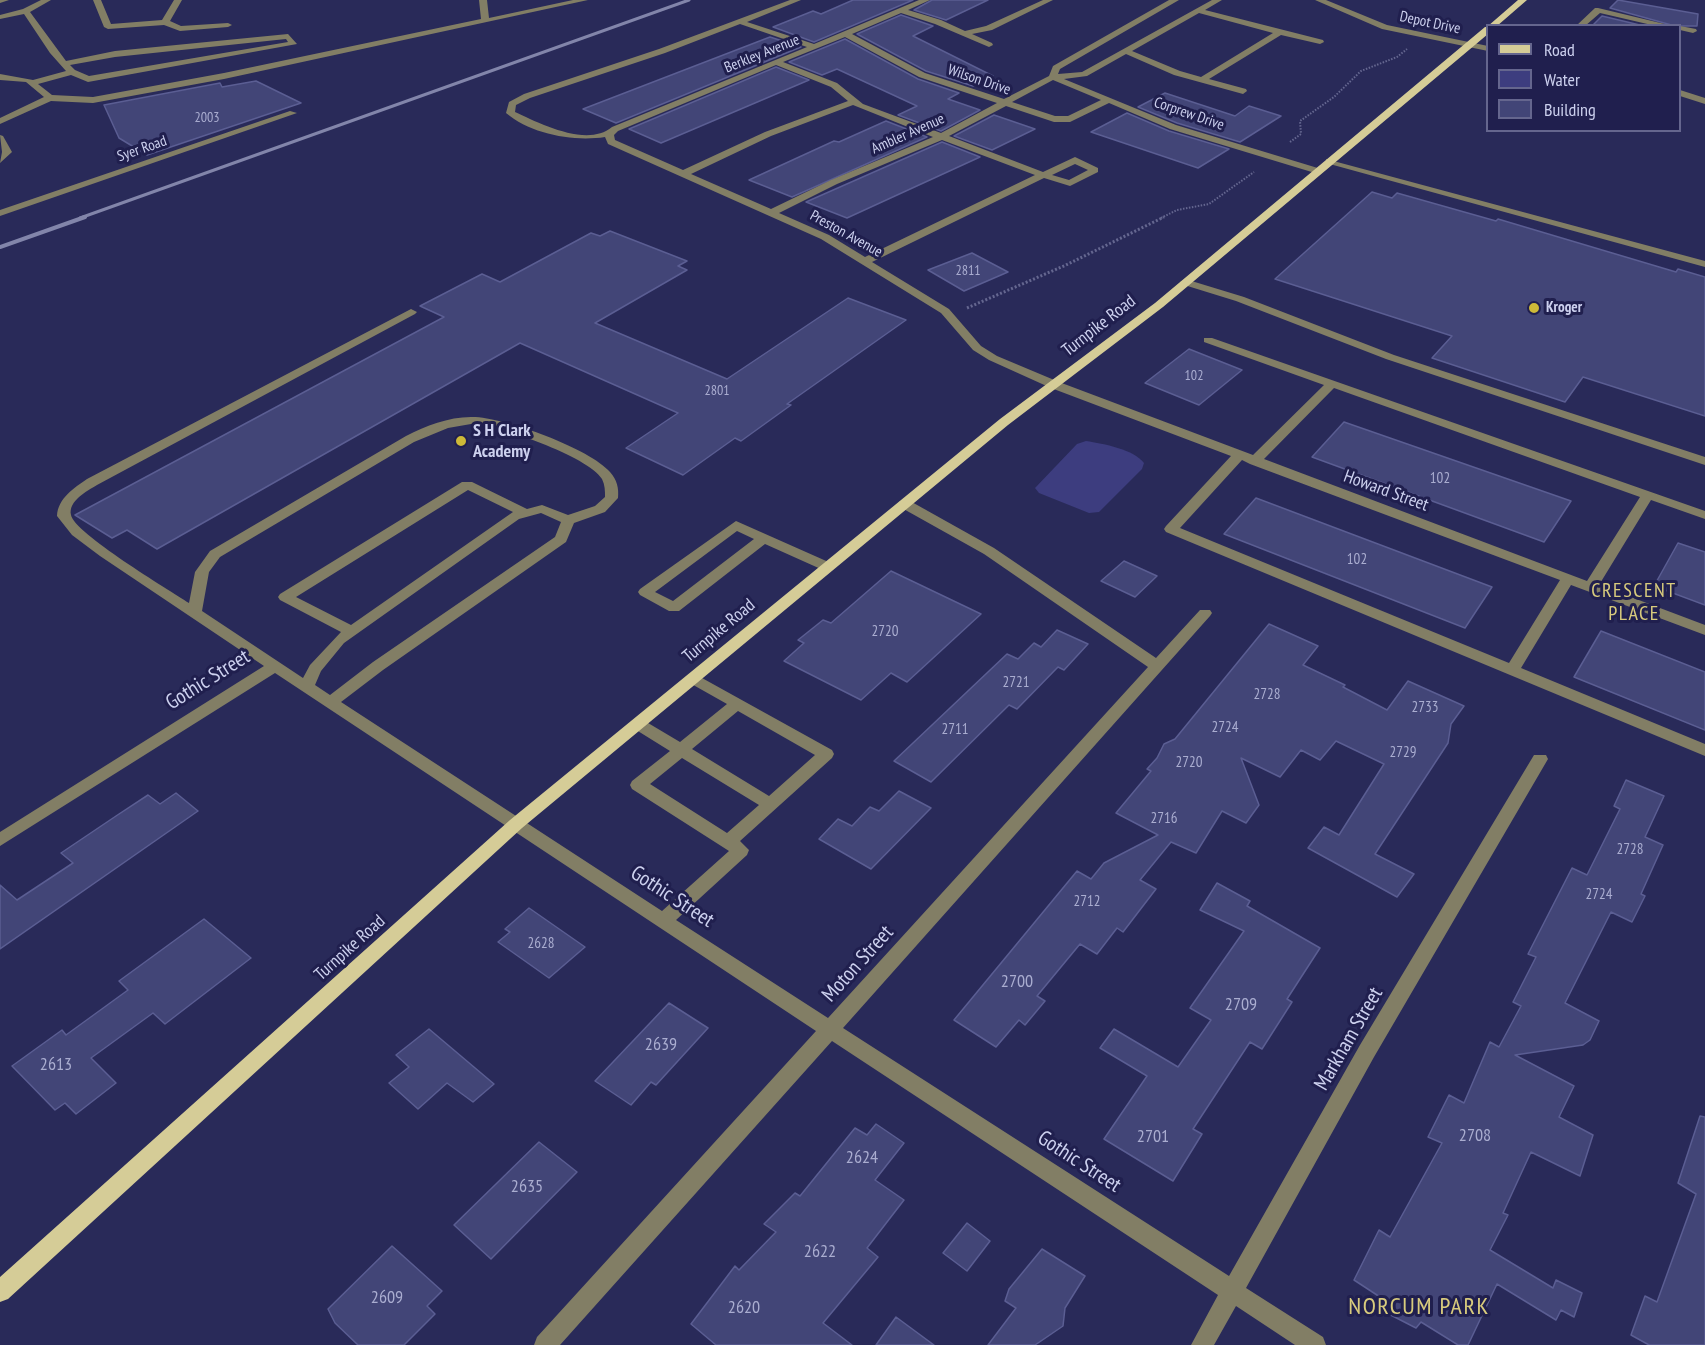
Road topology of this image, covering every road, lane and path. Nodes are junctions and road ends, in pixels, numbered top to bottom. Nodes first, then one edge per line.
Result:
1 (5, 0) edge
2 (47, 0) edge
3 (97, 0) edge
4 (178, 0) edge
5 (483, 0) edge
6 (584, 0) edge
7 (797, 0) edge
8 (926, 0) edge
9 (1048, 0) edge
10 (1175, 0) edge
11 (1218, 0) edge
12 (1319, 0) edge
13 (1523, 0) edge
14 (0, 1) edge
15 (26, 11) junction
16 (901, 11) junction
17 (1199, 11) junction
18 (1593, 14) junction
19 (0, 17) edge
20 (485, 21) junction
21 (165, 22) junction
22 (740, 22) junction
23 (1494, 24) edge
24 (1582, 24) edge
25 (1638, 24) edge
26 (1659, 24) edge
27 (228, 25) dead end
28 (1681, 28) edge
29 (1486, 31) edge
30 (1280, 32) junction
31 (1681, 33) edge
32 (846, 34) junction
33 (964, 34) junction
34 (1425, 37) junction
35 (1320, 42) dead end
36 (989, 45) dead end
37 (1468, 45) junction
38 (816, 47) junction
39 (1486, 49) edge
40 (1126, 51) junction
41 (777, 63) junction
42 (63, 64) junction
43 (72, 72) junction
44 (0, 77) edge
45 (1053, 78) junction
46 (1202, 80) junction
47 (33, 82) junction
48 (1243, 91) dead end
49 (1681, 93) edge
50 (50, 99) junction
51 (1108, 100) junction
52 (1705, 101) edge
53 (853, 102) junction
54 (1004, 103) junction
55 (293, 113) dead end
56 (0, 121) edge
57 (609, 134) junction
58 (940, 137) junction
59 (0, 138) edge
60 (1287, 145) dead end
61 (0, 160) edge
62 (1324, 166) junction
63 (1259, 167) dead end
64 (683, 174) junction
65 (0, 213) edge
66 (771, 213) junction
67 (865, 261) junction
68 (1705, 264) edge
69 (1185, 282) junction
70 (964, 309) dead end
71 (411, 312) dead end
72 (1208, 340) dead end
73 (1055, 384) junction
74 (1331, 384) junction
75 (1239, 454) junction
76 (1255, 461) junction
77 (1705, 461) edge
78 (1648, 495) junction
79 (905, 504) junction
80 (525, 513) junction
81 (1705, 515) edge
82 (568, 520) junction
83 (764, 538) junction
84 (828, 567) junction
85 (1568, 578) junction
86 (1592, 586) junction
87 (194, 613) junction
88 (1205, 613) dead end
89 (1705, 630) edge
90 (351, 631) junction
91 (275, 666) junction
92 (1158, 666) junction
93 (1512, 670) junction
94 (693, 678) junction
95 (306, 687) junction
96 (331, 702) junction
97 (738, 703) junction
98 (638, 724) junction
99 (681, 750) junction
100 (1705, 750) edge
101 (1540, 759) dead end
102 (770, 804) junction
103 (516, 824) junction
104 (0, 840) edge
105 (728, 842) junction
106 (664, 920) junction
107 (830, 1029) junction
108 (0, 1291) edge
109 (1233, 1292) junction
110 (545, 1345) edge
111 (1202, 1345) edge
112 (1315, 1345) edge

1 - 14 street
2 - 15 street
3 - 21 street
4 - 21 street
5 - 20 street
6 - 20 street
7 - 22 street
8 - 16 street, Berkley Avenue
9 - 33 street
10 - 45 street, Ambler Avenue
11 - 17 street, Ambler Avenue
12 - 34 street, Depot Drive
13 - 23 main road
15 - 19 street
15 - 42 street
16 - 32 street, Berkley Avenue
16 - 33 street
17 - 30 street
17 - 40 street, Ambler Avenue
18 - 24 street
18 - 25 street
18 - 26 street
20 - 50 street
21 - 27 street
22 - 38 street
22 - 57 street, Berkley Avenue
28 - 31 street
29 - 37 main road, Turnpike Road
30 - 35 street
30 - 46 street
32 - 38 street, Berkley Avenue
32 - 54 street, Wilson Drive
33 - 36 street
34 - 37 street, Depot Drive
34 - 60 path
37 - 39 street, Depot Drive
37 - 62 main road, Turnpike Road
38 - 41 street, Berkley Avenue
40 - 45 street, Ambler Avenue
40 - 46 street
41 - 53 street
41 - 57 street, Berkley Avenue
42 - 43 street
42 - 43 street
43 - 47 street
44 - 47 street
45 - 51 street, Corprew Drive
45 - 54 street, Ambler Avenue
46 - 48 street
47 - 50 street
49 - 52 street
50 - 56 street
51 - 54 street, Wilson Drive
51 - 62 street, Corprew Drive
53 - 58 street
53 - 64 street
54 - 58 street, Ambler Avenue
55 - 65 street, Syer Road
57 - 64 street, Preston Avenue
58 - 66 street, Ambler Avenue
58 - 67 street
59 - 61 street
62 - 68 street, Corprew Drive
62 - 69 main road, Turnpike Road
63 - 70 path
64 - 66 street, Preston Avenue
66 - 67 street, Preston Avenue
67 - 73 street, Preston Avenue
69 - 73 main road, Turnpike Road
69 - 77 street
71 - 87 street
72 - 74 street
73 - 75 street, Howard Street
73 - 79 main road, Turnpike Road
74 - 76 street
74 - 78 street
75 - 76 street, Howard Street
75 - 93 street
76 - 85 street, Howard Street
78 - 81 street
78 - 86 street
79 - 84 main road, Turnpike Road
79 - 92 street
80 - 82 street
80 - 90 street
80 - 90 street
82 - 87 street
82 - 96 street
83 - 83 street
83 - 84 street
84 - 94 main road, Turnpike Road
85 - 86 street, Howard Street
85 - 93 street
86 - 89 street, Howard Street
87 - 91 street
88 - 92 street, Moton Street
90 - 95 street
91 - 95 street, Gothic Street
91 - 104 street, Gothic Street
92 - 107 street, Moton Street
93 - 100 street
94 - 97 street
94 - 98 main road, Turnpike Road
95 - 96 street, Gothic Street
96 - 103 street, Gothic Street
97 - 99 street
97 - 102 street
98 - 99 street
98 - 103 main road, Turnpike Road
99 - 102 street
99 - 105 street
101 - 109 street, Markham Street
102 - 105 street
103 - 106 street, Gothic Street
103 - 108 main road, Turnpike Road
105 - 106 street
106 - 107 street, Gothic Street
107 - 109 street, Gothic Street
107 - 110 street, Moton Street
109 - 111 street, Markham Street
109 - 112 street, Gothic Street

